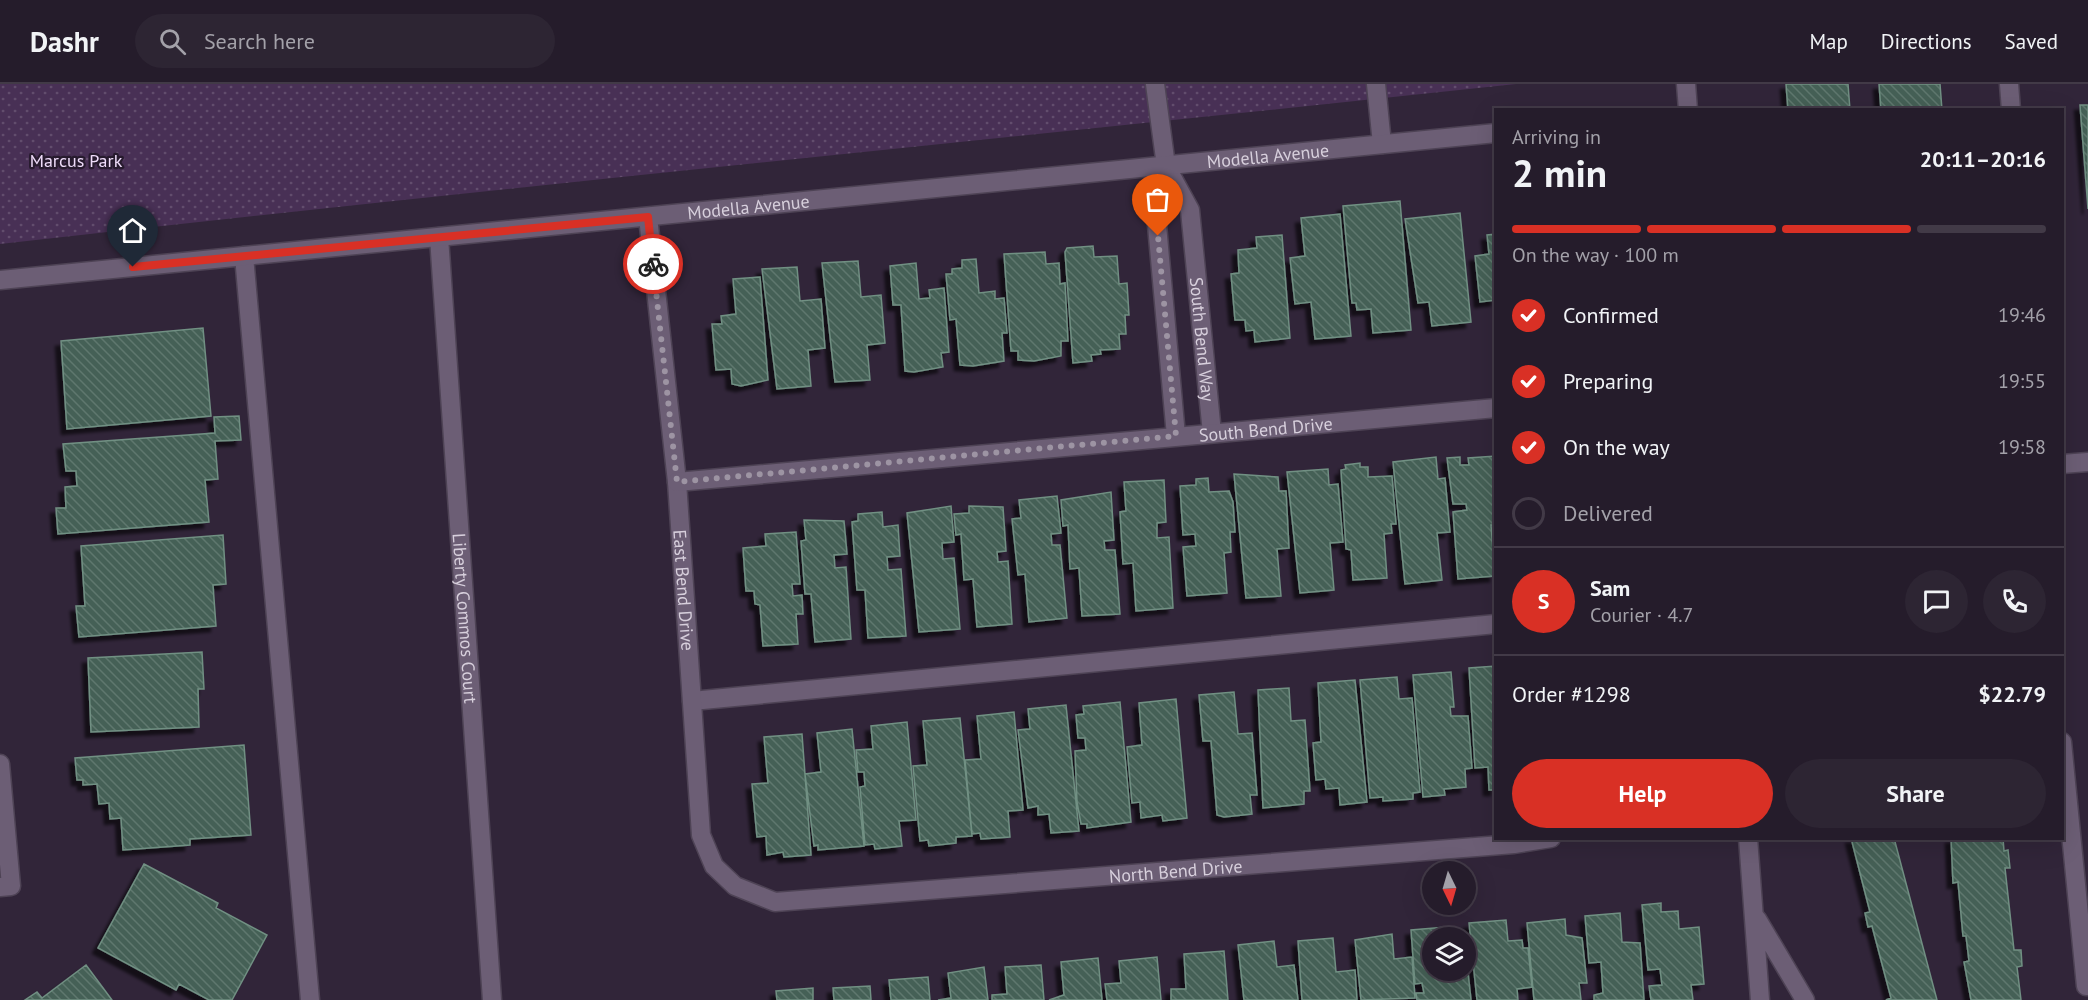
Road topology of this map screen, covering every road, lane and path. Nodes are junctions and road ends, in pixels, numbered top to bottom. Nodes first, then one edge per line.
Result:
1 (1155, 84) edge
2 (1376, 84) edge
3 (1686, 84) edge
4 (2009, 84) edge
5 (1688, 108) edge
6 (2011, 108) edge
7 (1494, 133) edge
8 (1382, 144) junction
9 (1166, 165) junction
10 (648, 217) junction
11 (438, 237) junction
12 (244, 256) junction
13 (0, 280) edge
14 (1494, 408) edge
15 (1212, 433) junction
16 (1176, 436) junction
17 (2088, 462) edge
18 (2064, 464) edge
19 (677, 482) junction
20 (1494, 624) edge
21 (692, 701) junction
22 (2064, 762) edge
23 (0, 764) edge
24 (1537, 840) edge
25 (1748, 840) edge
26 (0, 887) edge
27 (799, 900) joint
28 (1755, 915) junction
29 (2088, 986) edge
30 (310, 1000) edge
31 (492, 1000) edge
32 (1760, 1000) edge
33 (1805, 1000) edge

1 - 9 street
2 - 8 street
3 - 5 street
4 - 6 street
7 - 8 street, Modella Avenue
8 - 9 street, Modella Avenue
9 - 10 street, Modella Avenue
9 - 15 street, South Bend Way
9 - 16 street, South Bend Way
10 - 11 street, Modella Avenue
10 - 19 street, East Bend Drive
11 - 12 street, Modella Avenue
11 - 31 street, Liberty Commos Court
12 - 13 street, Modella Avenue
12 - 30 street
14 - 15 street, South Bend Drive
15 - 16 street, South Bend Drive
16 - 19 street, South Bend Drive
17 - 18 street
19 - 21 street, East Bend Drive
20 - 21 street
21 - 27 street, East Bend Drive
22 - 29 street
23 - 26 street
24 - 27 street, North Bend Drive
25 - 28 street
28 - 32 street
28 - 33 street

